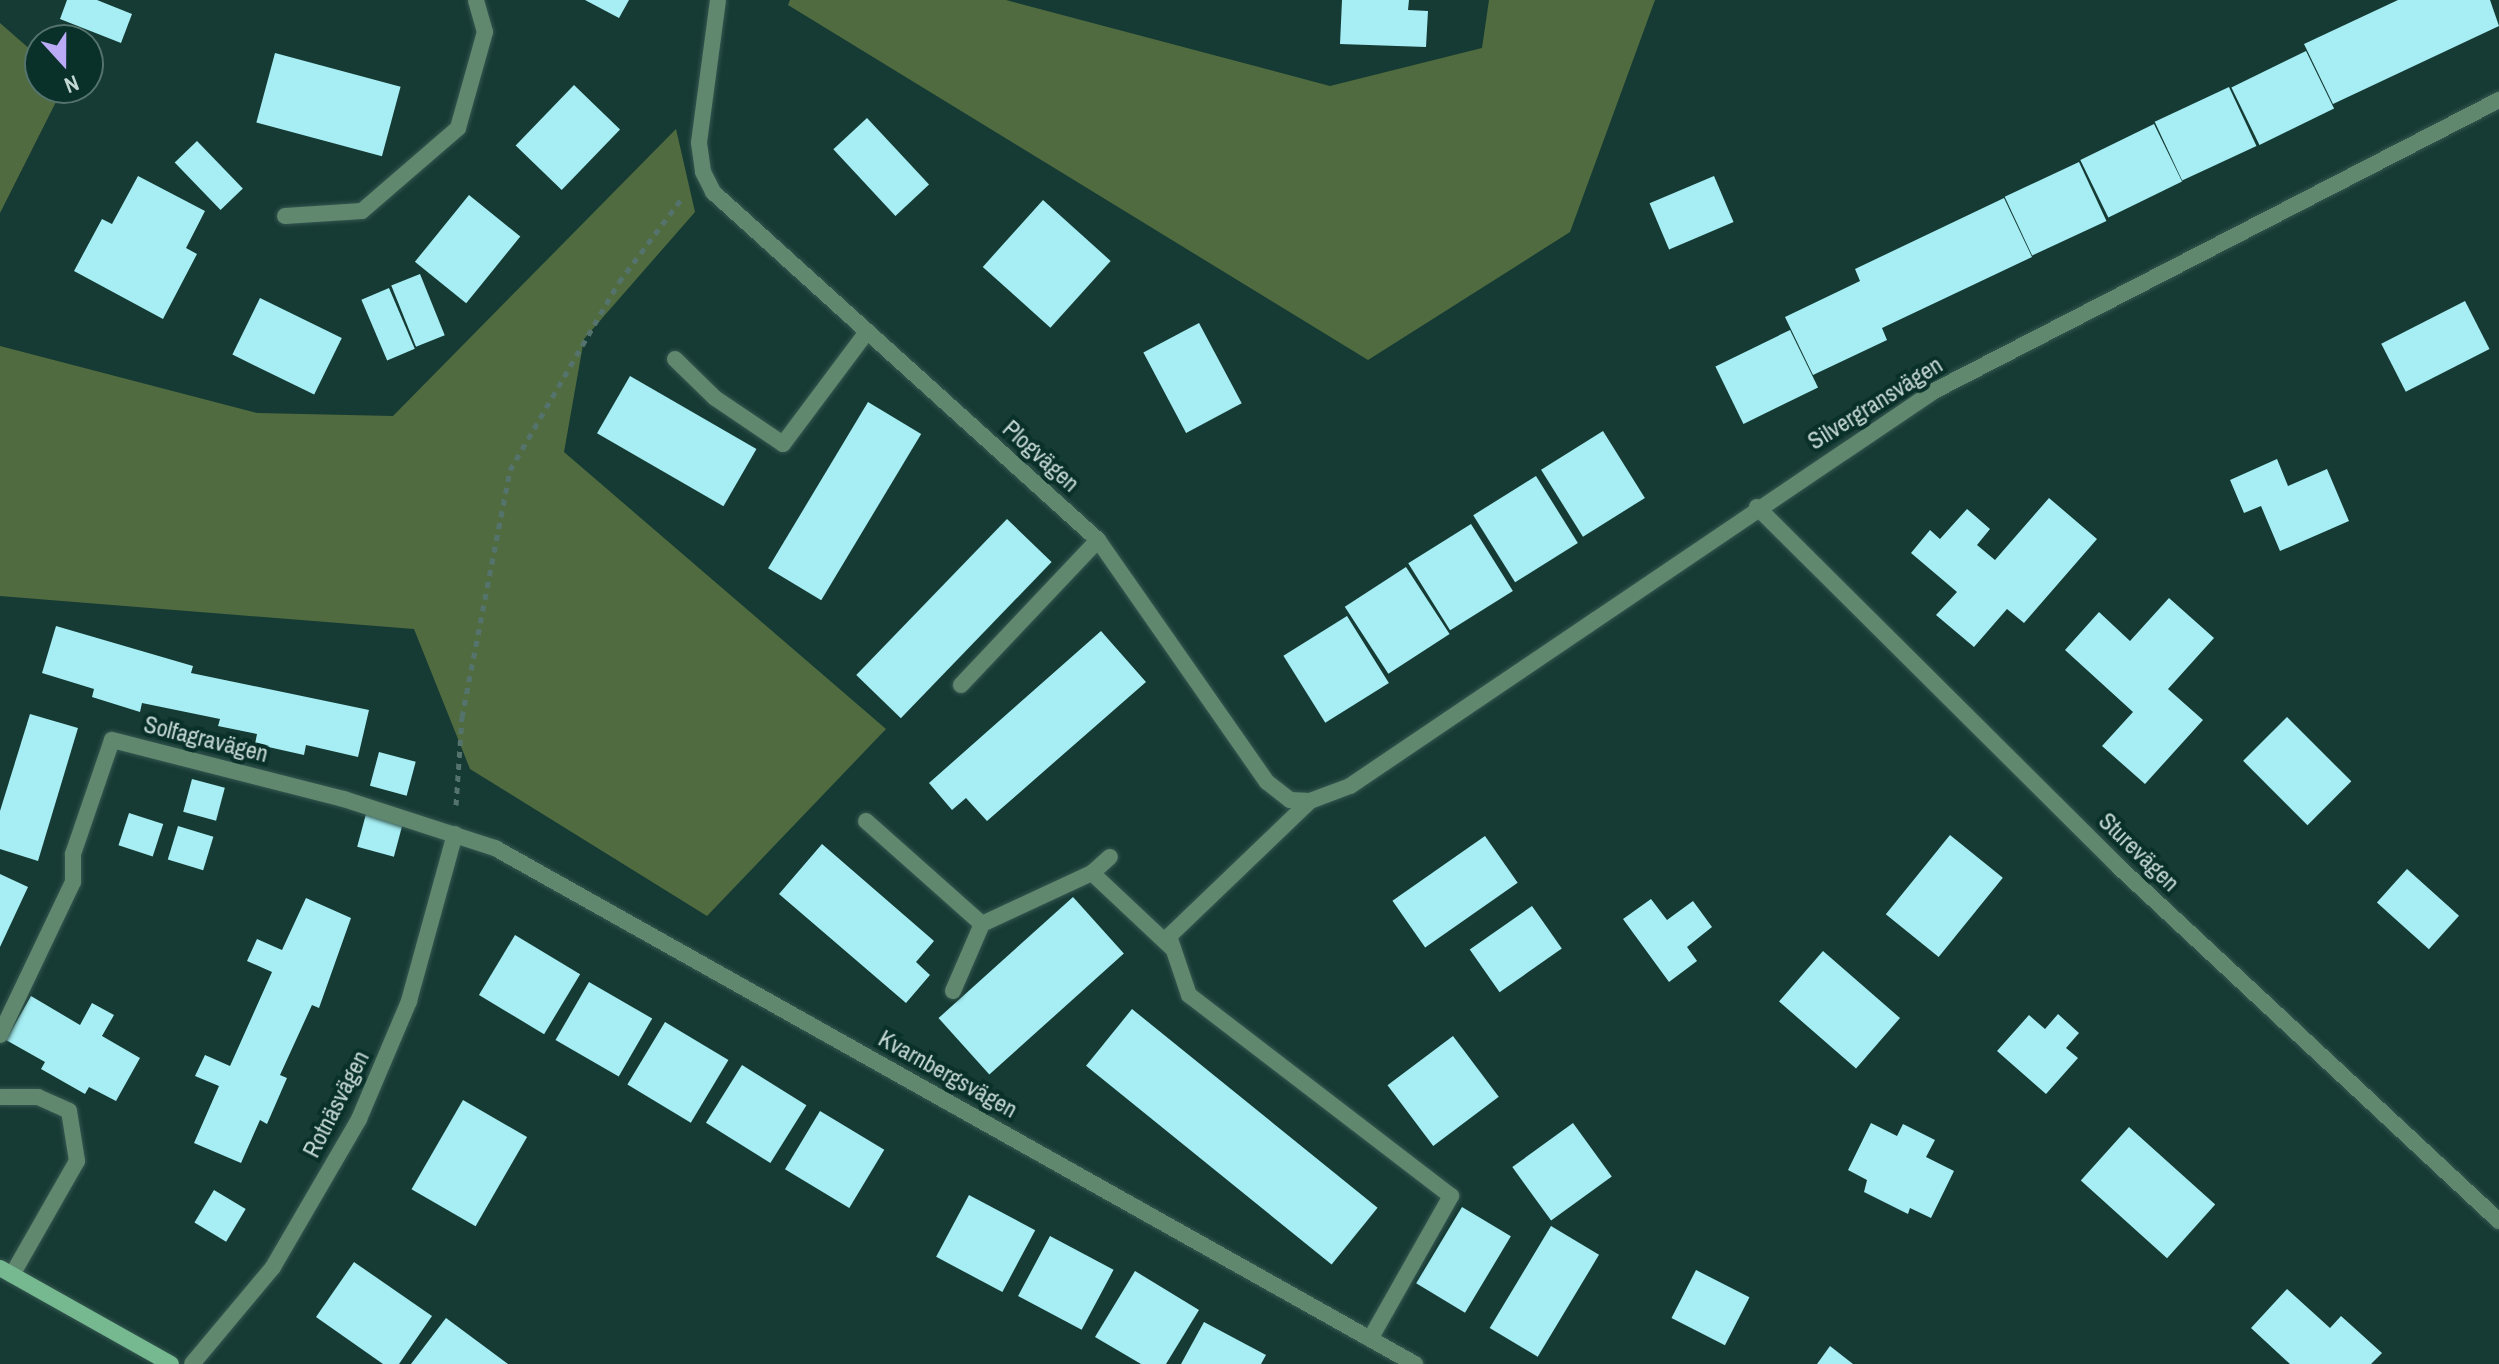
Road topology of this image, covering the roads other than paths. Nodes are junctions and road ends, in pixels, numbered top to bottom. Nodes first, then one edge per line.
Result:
1 (476, 0) edge
2 (718, 0) edge
3 (2499, 100) edge
4 (285, 216) dead end
5 (866, 333) junction
6 (675, 359) dead end
7 (1757, 507) junction
8 (1098, 540) junction
9 (961, 685) dead end
10 (1310, 801) junction
11 (866, 821) dead end
12 (455, 834) junction
13 (1110, 857) dead end
14 (1092, 873) junction
15 (982, 924) junction
16 (1174, 951) junction
17 (953, 991) dead end
18 (0, 1035) edge
19 (0, 1097) edge
20 (2499, 1221) edge
21 (6, 1271) edge
22 (1370, 1339) junction
23 (171, 1364) edge
24 (192, 1364) edge
25 (1415, 1364) edge

1 - 4 street
2 - 5 street, Plogvägen
3 - 7 street, Silvergransvägen
5 - 6 street
5 - 8 street, Plogvägen
7 - 10 street, Silvergransvägen
7 - 20 street, Sturevägen
8 - 9 street
8 - 10 street, Plogvägen
10 - 16 street
11 - 15 street
12 - 18 street, Solfagravägen
12 - 22 street, Kvarnbergsvägen
12 - 24 street, Rotnäsvägen
13 - 14 street
14 - 15 street
14 - 16 street
15 - 17 street
16 - 22 street
19 - 21 street
21 - 23 street
22 - 25 street, Kvarnbergsvägen

